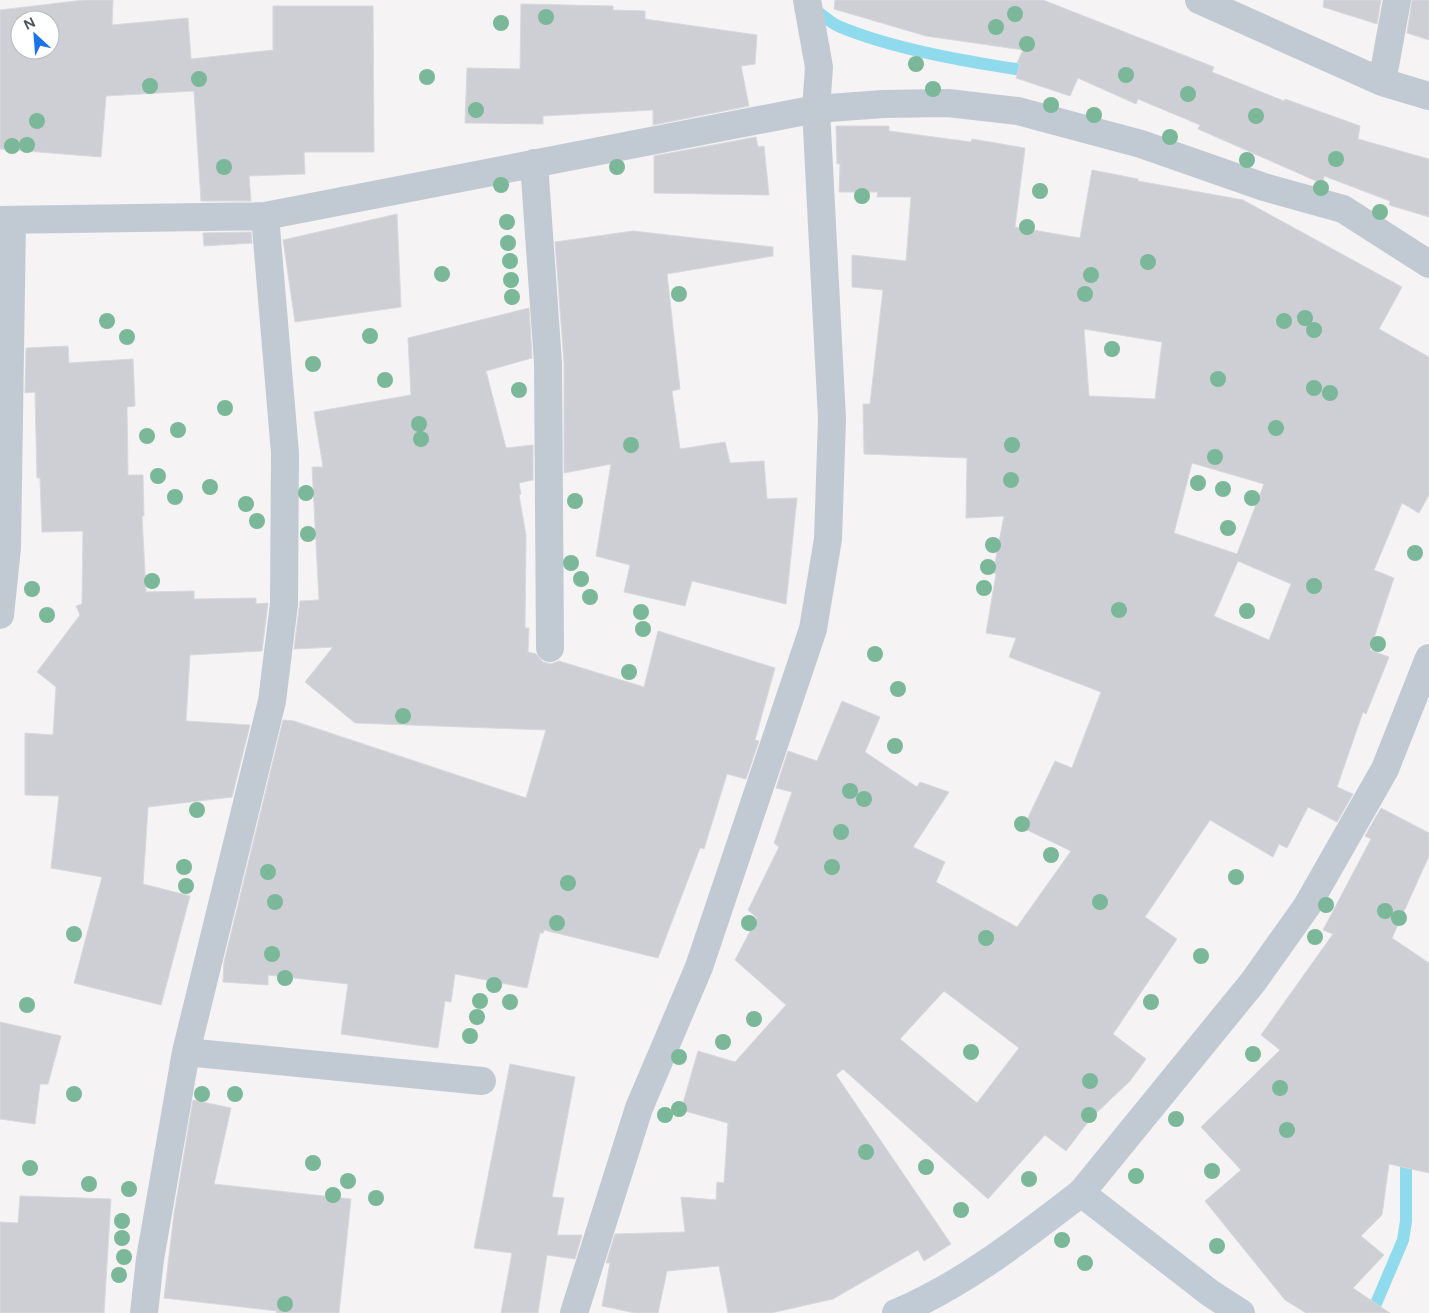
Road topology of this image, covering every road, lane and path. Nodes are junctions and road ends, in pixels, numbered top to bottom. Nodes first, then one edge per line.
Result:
1 (807, 0) edge
2 (1199, 0) edge
3 (1397, 0) edge
4 (1382, 82) junction
5 (1429, 96) edge
6 (816, 109) junction
7 (534, 164) junction
8 (265, 216) junction
9 (6, 220) edge
10 (1429, 264) edge
11 (0, 615) edge
12 (550, 648) dead end
13 (1429, 658) edge
14 (186, 1052) junction
15 (482, 1081) dead end
16 (1081, 1193) junction
17 (144, 1313) edge
18 (574, 1313) edge
19 (896, 1313) edge
20 (1241, 1313) edge

1 - 6 street
2 - 4 street
3 - 4 street
4 - 5 street
6 - 7 street
6 - 10 street
6 - 18 street
7 - 8 street
7 - 12 street
8 - 9 street
8 - 14 street
9 - 11 street
13 - 16 street
14 - 15 street
14 - 17 street
16 - 19 street
16 - 20 street

